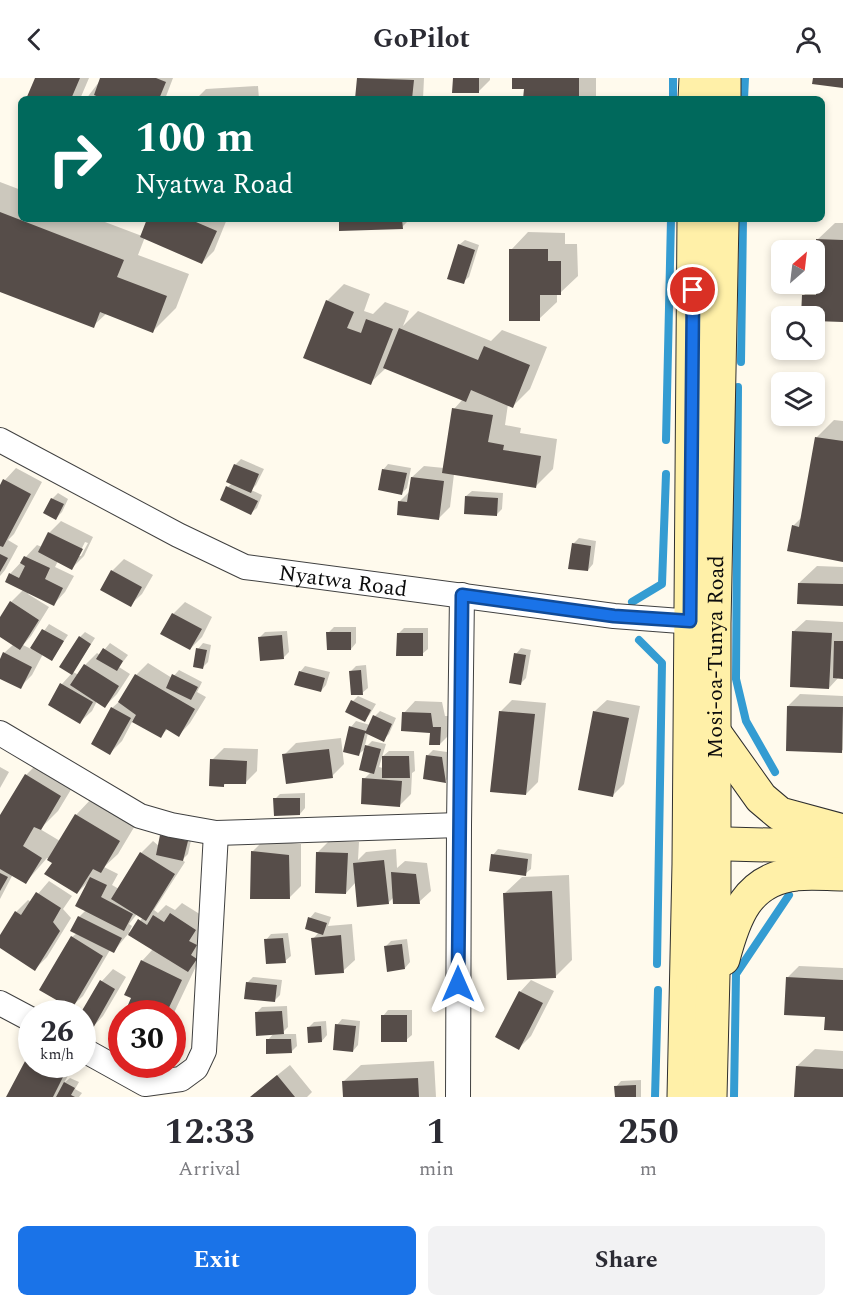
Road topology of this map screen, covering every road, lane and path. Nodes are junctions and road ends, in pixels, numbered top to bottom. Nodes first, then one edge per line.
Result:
1 (696, 78) edge
2 (724, 78) edge
3 (695, 96) edge
4 (724, 96) edge
5 (694, 222) edge
6 (722, 222) edge
7 (0, 440) edge
8 (462, 595) junction
9 (702, 623) junction
10 (714, 732) junction
11 (0, 733) edge
12 (459, 825) junction
13 (843, 831) edge
14 (216, 833) junction
15 (702, 843) junction
16 (843, 848) edge
17 (843, 874) edge
18 (0, 1003) edge
19 (712, 1012) junction
20 (18, 1013) edge
21 (96, 1057) edge
22 (458, 1097) edge
23 (684, 1097) edge
24 (710, 1097) edge

1 - 3 main road
2 - 4 main road
5 - 9 main road, Mosi-oa-Tunya Road
6 - 9 main road, Mosi-oa-Tunya Road
7 - 8 street, Nyatwa Road
8 - 9 street, Nyatwa Road
8 - 12 street
9 - 10 main road, Mosi-oa-Tunya Road
9 - 15 main road, Mosi-oa-Tunya Road
10 - 13 main road
10 - 15 main road, Mosi-oa-Tunya Road
11 - 14 street
12 - 14 street
12 - 22 street
14 - 21 street
15 - 16 main road
15 - 19 main road, Mosi-oa-Tunya Road
15 - 23 main road, Mosi-oa-Tunya Road
17 - 19 main road
18 - 20 street
19 - 24 main road, Mosi-oa-Tunya Road

